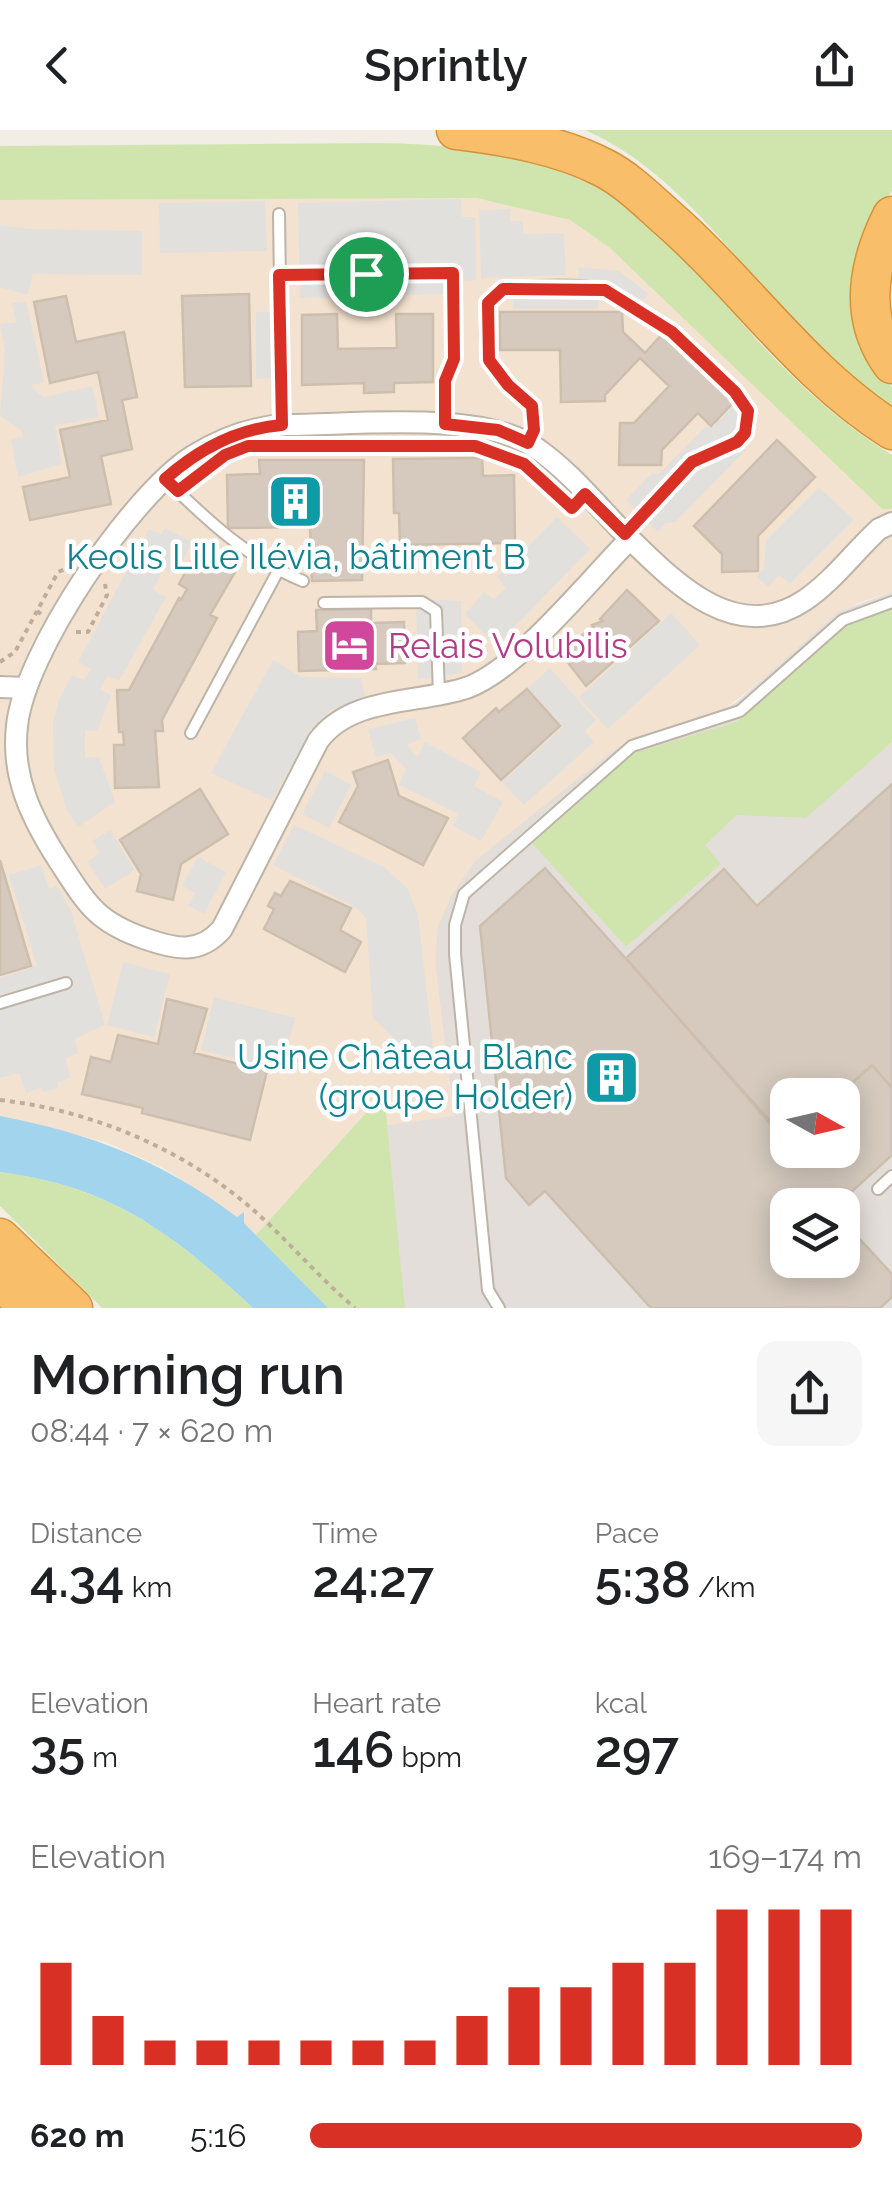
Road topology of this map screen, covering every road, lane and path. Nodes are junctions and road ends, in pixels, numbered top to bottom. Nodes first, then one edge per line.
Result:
1 (456, 130) edge
2 (278, 214) dead end
3 (892, 216) edge
4 (279, 275) junction
5 (892, 364) edge
6 (445, 424) junction
7 (282, 425) junction
8 (892, 430) edge
9 (528, 443) junction
10 (344, 445) dead end
11 (456, 446) dead end
12 (165, 479) junction
13 (892, 523) edge
14 (628, 537) junction
15 (278, 571) junction
16 (112, 572) dead end
17 (88, 574) junction
18 (303, 581) dead end
19 (892, 602) edge
20 (324, 603) dead end
21 (36, 611) junction
22 (59, 624) junction
23 (0, 662) edge
24 (0, 687) edge
25 (26, 688) junction
26 (438, 694) junction
27 (190, 733) dead end
28 (66, 983) dead end
29 (0, 1003) edge
30 (0, 1100) edge
31 (892, 1176) edge
32 (878, 1189) dead end
33 (0, 1238) edge
34 (0, 1280) edge
35 (30, 1308) edge
36 (74, 1308) edge
37 (355, 1308) edge
38 (499, 1308) edge

1 - 8 highway
2 - 4 lane
3 - 5 highway
4 - 6 lane
4 - 7 lane
6 - 7 street
6 - 9 street
7 - 12 street
9 - 14 street
9 - 14 lane
10 - 11 path
12 - 15 lane
12 - 17 street
13 - 14 street
14 - 26 street
15 - 18 lane
15 - 27 lane
16 - 22 path
17 - 21 path
17 - 22 street
19 - 38 lane
20 - 26 lane
21 - 22 path
21 - 23 path
22 - 25 street
24 - 25 street
25 - 26 street
28 - 29 lane
30 - 37 path
31 - 32 lane
33 - 36 highway
34 - 35 highway

